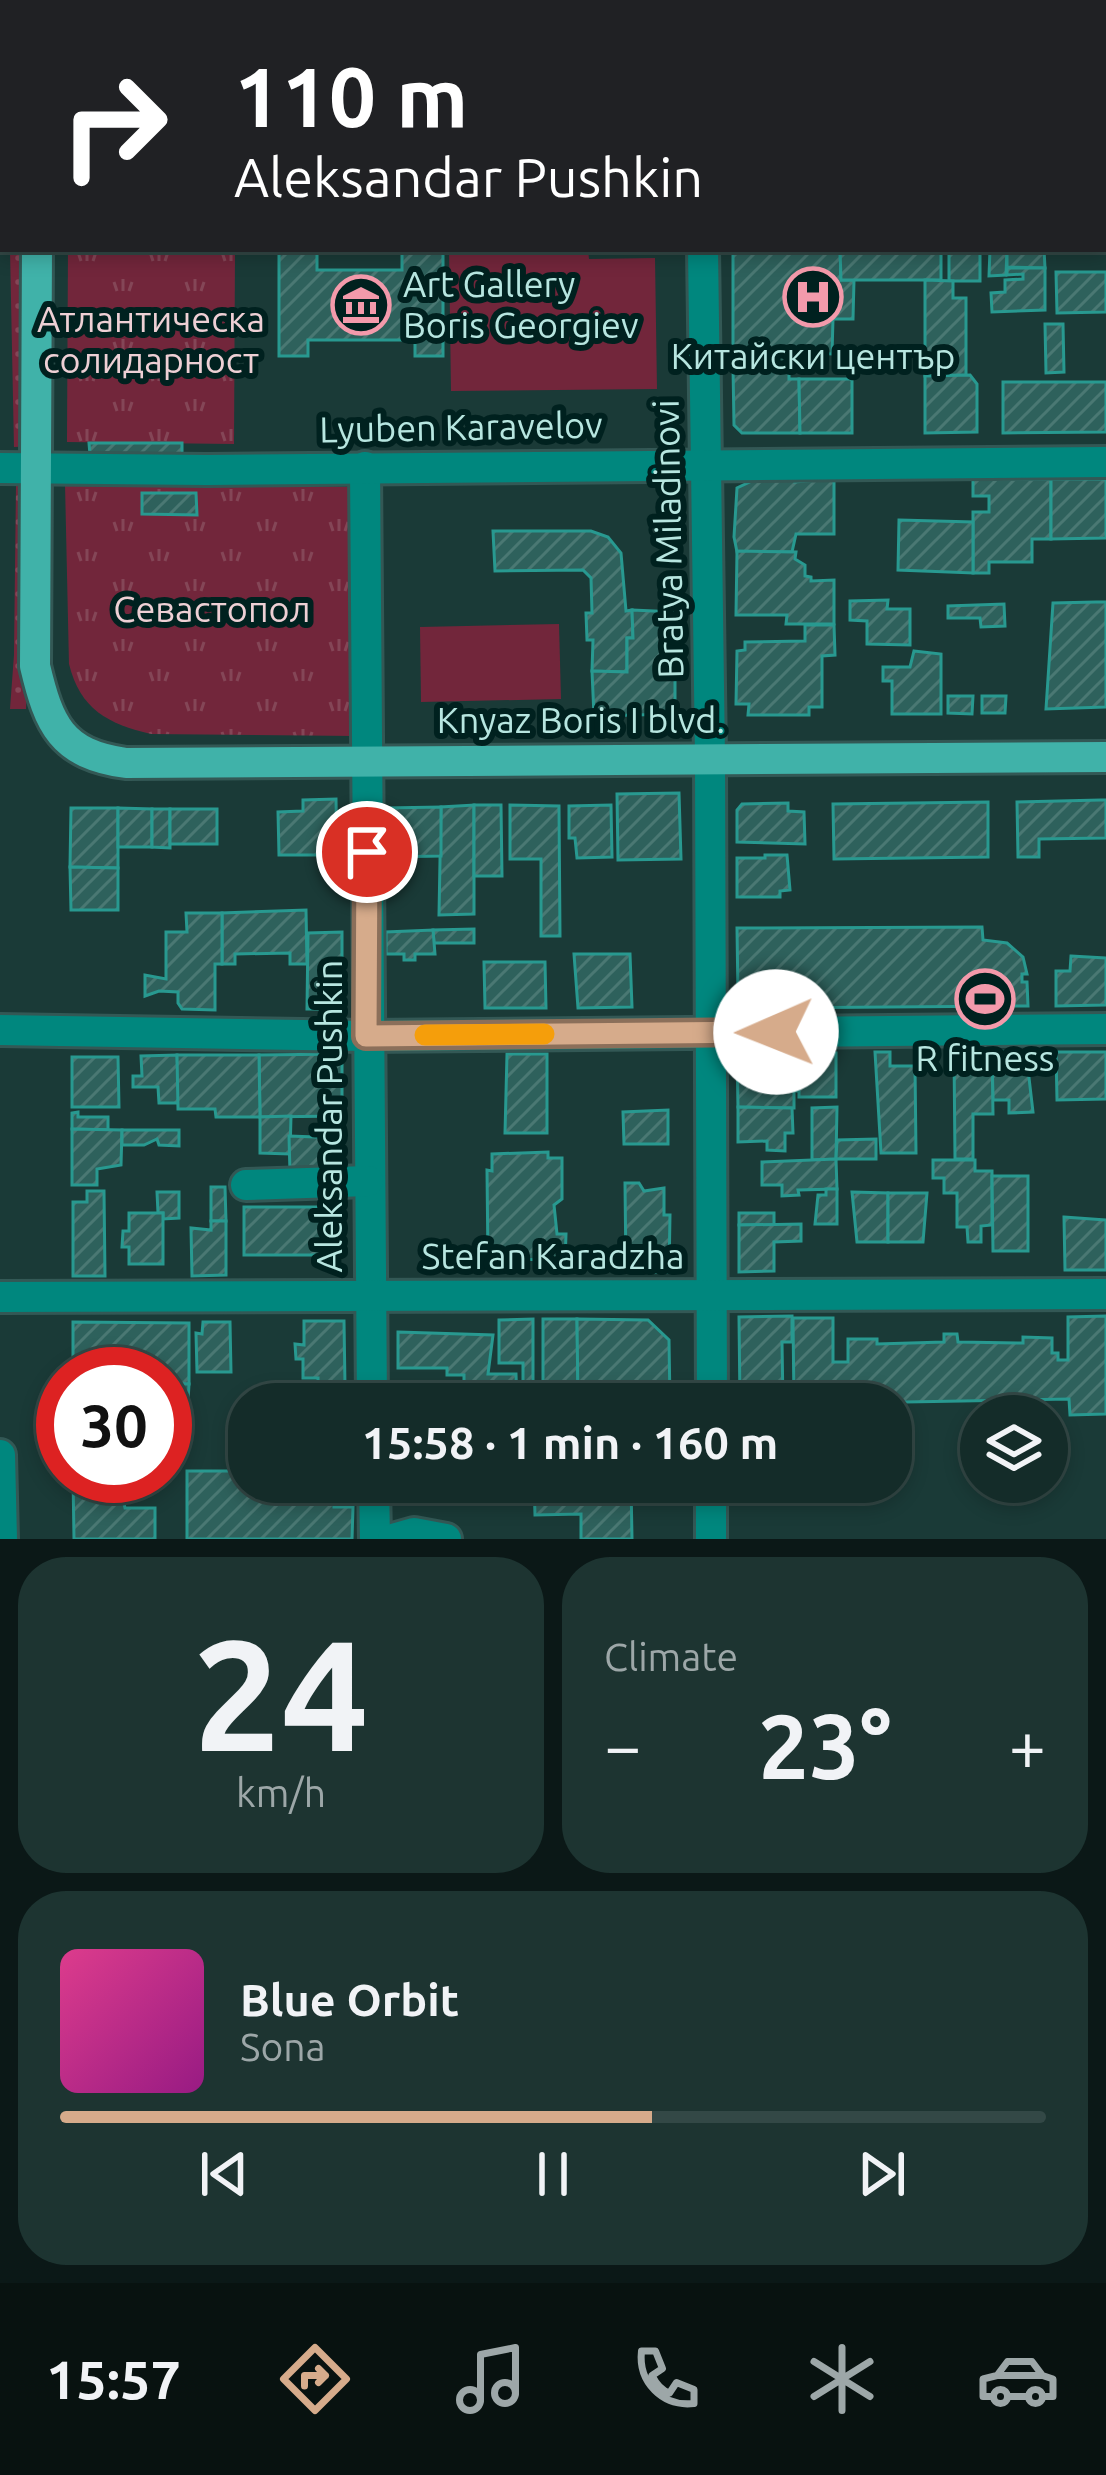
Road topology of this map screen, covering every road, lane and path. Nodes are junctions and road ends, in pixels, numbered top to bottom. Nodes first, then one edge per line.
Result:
1 (37, 252) edge
2 (703, 252) edge
3 (1106, 462) edge
4 (705, 463) junction
5 (364, 467) junction
6 (0, 468) edge
7 (34, 470) junction
8 (1106, 757) edge
9 (710, 758) junction
10 (368, 761) junction
11 (1106, 1029) edge
12 (0, 1030) edge
13 (711, 1033) junction
14 (366, 1036) junction
15 (368, 1181) junction
16 (246, 1185) dead end
17 (712, 1294) junction
18 (1106, 1294) edge
19 (369, 1295) junction
20 (0, 1297) edge
21 (371, 1383) edge
22 (712, 1383) edge
23 (0, 1455) edge
24 (374, 1503) edge
25 (711, 1503) edge
26 (2, 1539) edge
27 (375, 1539) edge
28 (393, 1539) edge
29 (446, 1539) edge
30 (711, 1539) edge

1 - 7 main road
2 - 4 street, Bratya Miladinovi
3 - 4 street, Lyuben Karavelov
4 - 5 street, Lyuben Karavelov
4 - 9 street, Bratya Miladinovi
5 - 7 street, Lyuben Karavelov
5 - 10 street, Aleksandar Pushkin
6 - 7 street, Lyuben Karavelov
7 - 10 main road, Knyaz Boris I blvd.
8 - 9 main road, Knyaz Boris I blvd.
9 - 10 main road, Knyaz Boris I blvd.
9 - 13 street, Bratya Miladinovi
10 - 14 street, Aleksandar Pushkin
11 - 13 street
12 - 14 street
13 - 14 street
13 - 17 street, Bratya Miladinovi
14 - 15 street, Aleksandar Pushkin
15 - 16 street
15 - 19 street, Aleksandar Pushkin
17 - 18 street, Stefan Karadzha
17 - 19 street, Stefan Karadzha
17 - 22 street, Bratya Miladinovi
19 - 20 street, Stefan Karadzha
19 - 21 street, Aleksandar Pushkin
23 - 26 street
24 - 27 street
25 - 30 street
28 - 29 street

